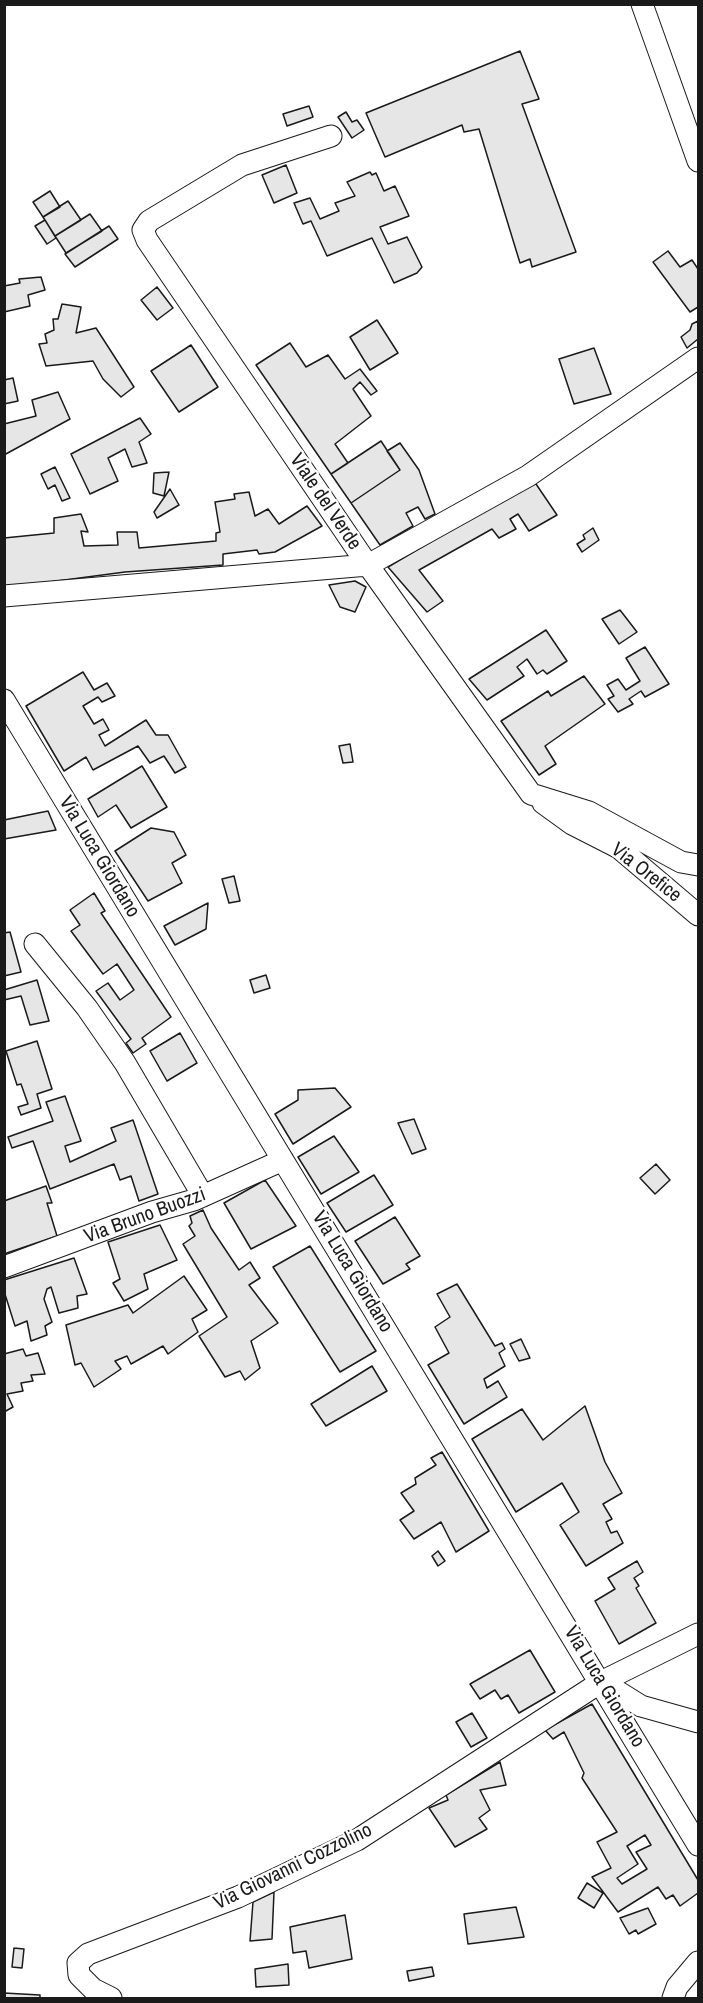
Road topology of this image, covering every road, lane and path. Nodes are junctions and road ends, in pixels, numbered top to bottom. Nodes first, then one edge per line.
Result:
1 (642, 4) edge
2 (331, 136) dead end
3 (699, 161) edge
4 (699, 358) edge
5 (368, 565) junction
6 (4, 596) edge
7 (4, 700) edge
8 (531, 794) junction
9 (699, 865) edge
10 (699, 915) edge
11 (35, 944) dead end
12 (283, 1160) junction
13 (203, 1196) junction
14 (4, 1267) edge
15 (699, 1634) edge
16 (602, 1682) junction
17 (699, 1722) edge
18 (699, 1845) edge
19 (699, 1962) edge
20 (111, 1998) edge
21 (673, 1998) edge

1 - 3 street
2 - 5 street, Viale del Verde
4 - 5 street
5 - 6 street
5 - 8 street, Viale del Verde
7 - 12 street, Via Luca Giordano
8 - 9 street
8 - 10 street, Via Orefice
11 - 13 street
12 - 13 street, Via Bruno Buozzi
12 - 16 street, Via Luca Giordano
13 - 14 street, Via Bruno Buozzi
15 - 16 street
16 - 17 street
16 - 18 street, Via Luca Giordano
16 - 20 street, Via Giovanni Cozzolino
19 - 21 street

